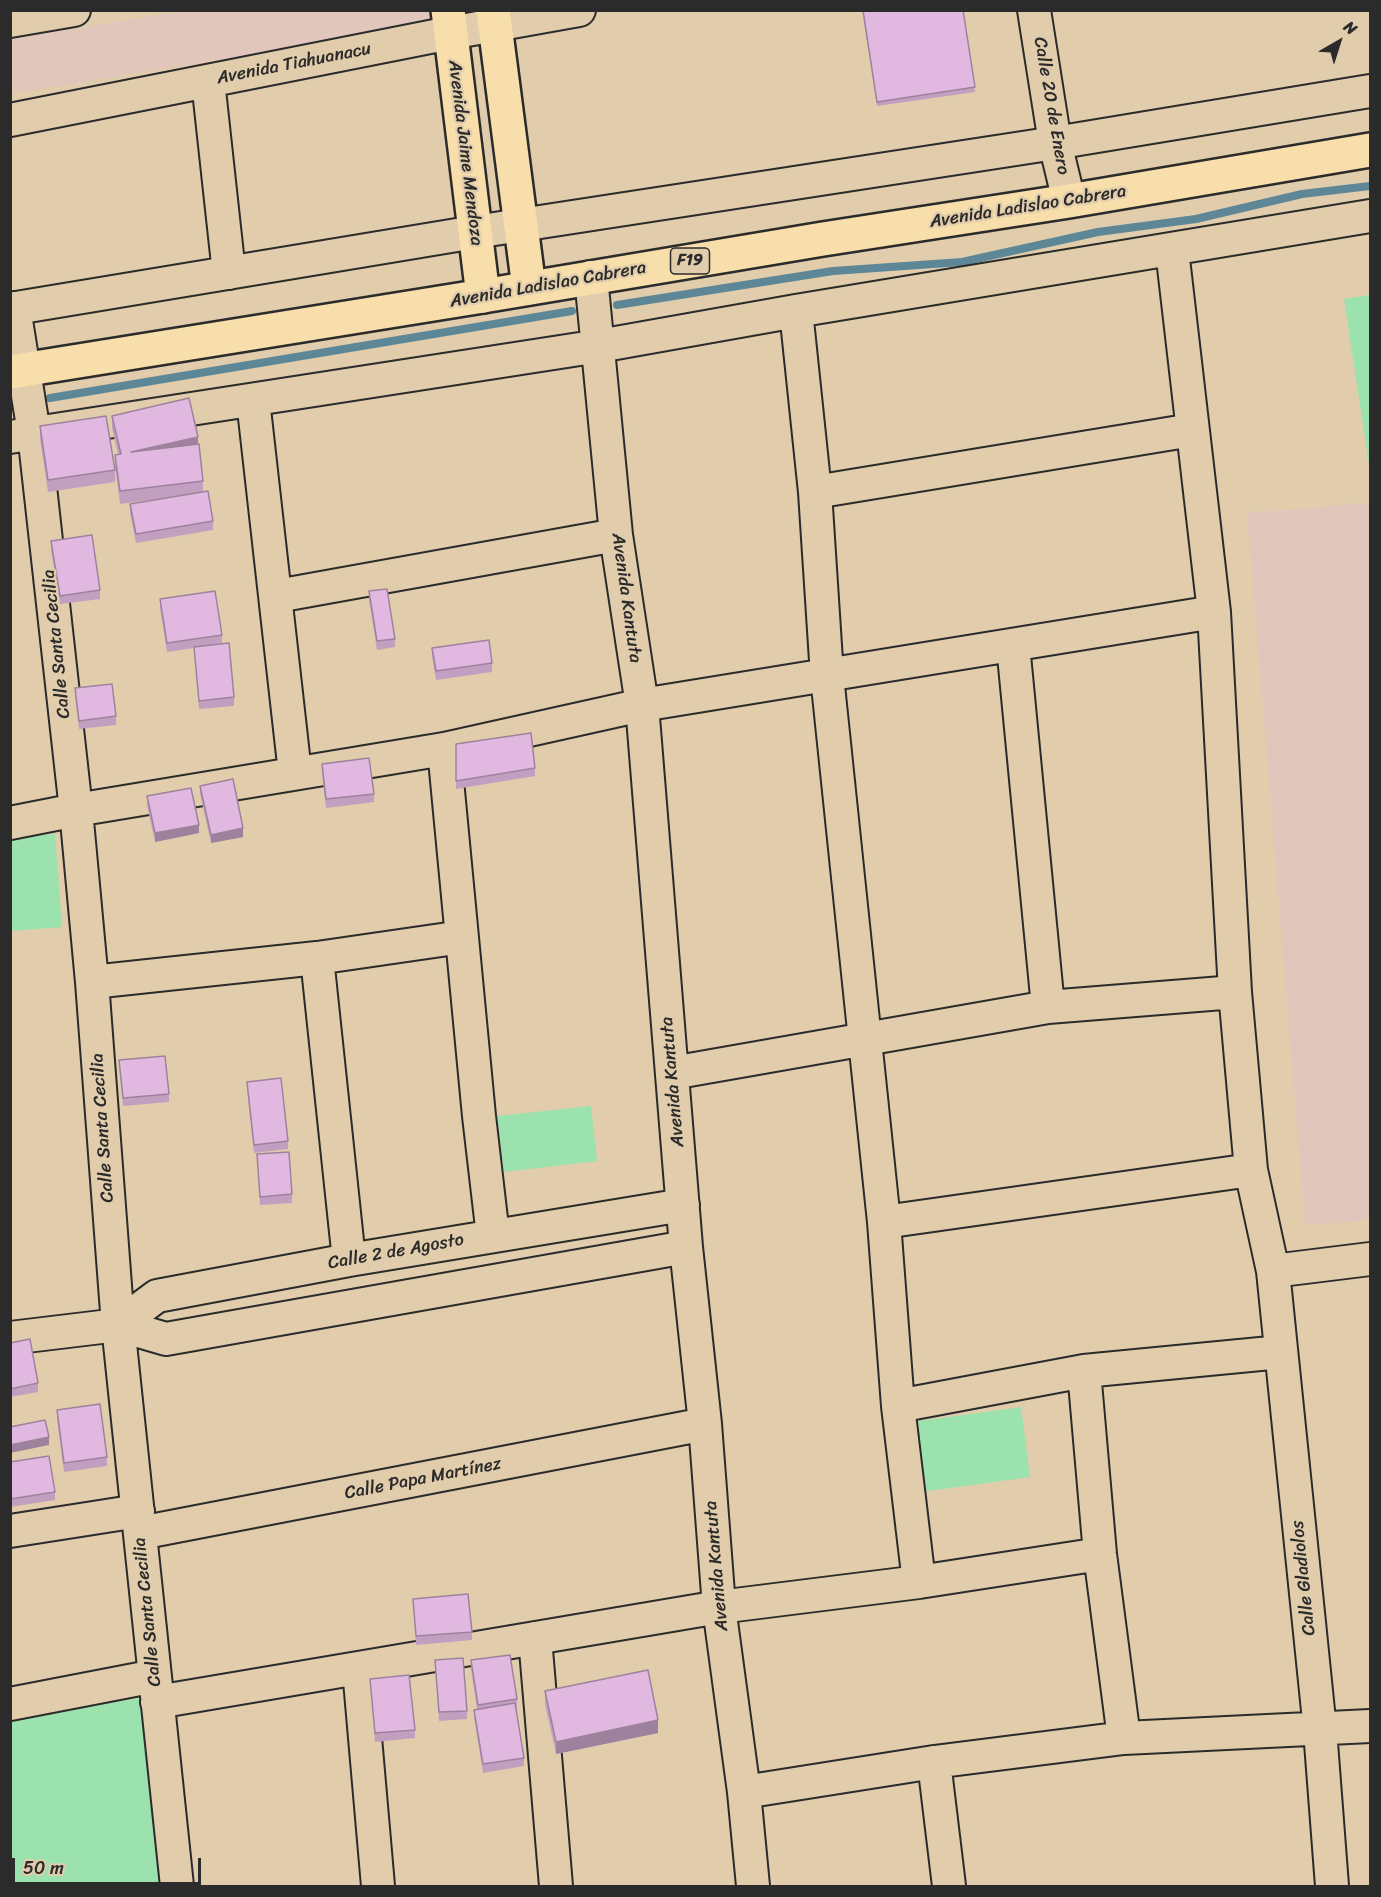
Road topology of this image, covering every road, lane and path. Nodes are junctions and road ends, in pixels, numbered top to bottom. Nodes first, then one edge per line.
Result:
1 (74, 10) edge
2 (579, 10) edge
3 (1034, 10) edge
4 (494, 18) edge
5 (10, 21) edge
6 (449, 22) edge
7 (208, 81) junction
8 (1371, 91) edge
9 (10, 120) edge
10 (1055, 143) junction
11 (1371, 150) edge
12 (1069, 201) junction
13 (1371, 216) edge
14 (521, 226) junction
15 (475, 232) junction
16 (1172, 250) junction
17 (229, 273) junction
18 (591, 277) junction
19 (530, 288) junction
20 (483, 296) junction
21 (12, 309) edge
22 (796, 311) junction
23 (599, 346) junction
24 (18, 371) edge
25 (253, 400) junction
26 (1192, 430) junction
27 (22, 435) edge
28 (815, 492) junction
29 (616, 535) junction
30 (277, 596) junction
31 (1214, 612) junction
32 (1013, 645) junction
33 (828, 676) junction
34 (642, 705) junction
35 (444, 749) junction
36 (295, 773) junction
37 (75, 810) junction
38 (10, 823) edge
39 (462, 937) junction
40 (317, 957) junction
41 (92, 982) junction
42 (1235, 992) junction
43 (1048, 1007) junction
44 (865, 1040) junction
45 (672, 1073) junction
46 (1251, 1170) junction
47 (683, 1205) junction
48 (884, 1222) junction
49 (493, 1236) junction
50 (686, 1247) junction
51 (1371, 1259) edge
52 (349, 1260) junction
53 (1273, 1271) junction
54 (118, 1325) junction
55 (10, 1338) edge
56 (1281, 1352) junction
57 (1084, 1371) junction
58 (898, 1406) junction
59 (705, 1424) junction
60 (139, 1522) junction
61 (10, 1531) edge
62 (1100, 1554) junction
63 (919, 1582) junction
64 (719, 1607) junction
65 (535, 1638) junction
66 (359, 1669) junction
67 (156, 1689) junction
68 (10, 1704) edge
69 (1371, 1726) edge
70 (1320, 1730) junction
71 (1124, 1738) junction
72 (934, 1762) junction
73 (744, 1792) junction
74 (177, 1887) edge
75 (378, 1887) edge
76 (556, 1887) edge
77 (753, 1887) edge
78 (949, 1887) edge
79 (1332, 1887) edge

1 - 5 street
2 - 4 street, Avenida Tiahuanacu
3 - 10 street, Calle 20 de Enero
4 - 6 street, Avenida Tiahuanacu
4 - 14 main road
6 - 7 street, Avenida Tiahuanacu
6 - 15 main road, Avenida Jaime Mendoza
7 - 9 street, Avenida Tiahuanacu
7 - 17 street
8 - 10 street
10 - 12 street, Calle 20 de Enero
10 - 14 street
11 - 12 main road, Avenida Ladislao Cabrera / F19
12 - 18 main road, Avenida Ladislao Cabrera / F19
13 - 16 street
14 - 15 street
14 - 19 main road
15 - 17 street
15 - 20 main road, Avenida Jaime Mendoza
16 - 22 street
16 - 26 street, Calle Gladiolos
17 - 21 street
18 - 19 main road, Avenida Ladislao Cabrera / F19
18 - 23 street, Avenida Kantuta
19 - 20 main road, Avenida Ladislao Cabrera / F19
20 - 24 main road, Avenida Ladislao Cabrera / F19
21 - 24 street, Calle Santa Cecilia
22 - 23 street
22 - 28 street
23 - 25 street
23 - 29 street, Avenida Kantuta
24 - 27 street, Calle Santa Cecilia
25 - 27 street
25 - 30 street
26 - 28 street
26 - 31 street, Calle Gladiolos
27 - 37 street, Calle Santa Cecilia
28 - 33 street
29 - 30 street
29 - 34 street, Avenida Kantuta
30 - 36 street
31 - 32 street
31 - 42 street, Calle Gladiolos
32 - 33 street
32 - 43 street
33 - 34 street
33 - 44 street
34 - 35 street
34 - 45 street, Avenida Kantuta
35 - 36 street
35 - 39 street
36 - 37 street
37 - 38 street
37 - 41 street, Calle Santa Cecilia
39 - 40 street
39 - 49 street
40 - 41 street
40 - 52 street
41 - 54 street, Calle Santa Cecilia
42 - 43 street
42 - 46 street, Calle Gladiolos
43 - 44 street
44 - 45 street
44 - 48 street
45 - 47 street, Avenida Kantuta
46 - 48 street
46 - 53 street, Calle Gladiolos
47 - 49 street, Calle 2 de Agosto
47 - 50 street, Avenida Kantuta
48 - 58 street
49 - 52 street, Calle 2 de Agosto
50 - 54 street, Calle 2 de Agosto
50 - 59 street, Avenida Kantuta
51 - 53 street
52 - 54 street, Calle 2 de Agosto
53 - 56 street, Calle Gladiolos
54 - 55 street, Calle 2 de Agosto
54 - 60 street, Calle Santa Cecilia
56 - 57 street
56 - 70 street, Calle Gladiolos
57 - 58 street
57 - 62 street
58 - 63 street
59 - 60 street, Calle Papa Martínez
59 - 64 street, Avenida Kantuta
60 - 61 street, Calle Papa Martínez
60 - 67 street, Calle Santa Cecilia
62 - 63 street
62 - 71 street
63 - 64 street
64 - 65 street
64 - 73 street, Avenida Kantuta
65 - 66 street
65 - 76 street
66 - 67 street
66 - 75 street
67 - 68 street
67 - 74 street, Calle Santa Cecilia
69 - 70 street
70 - 71 street
70 - 79 street, Calle Gladiolos
71 - 72 street
72 - 73 street
72 - 78 street
73 - 77 street, Avenida Kantuta

